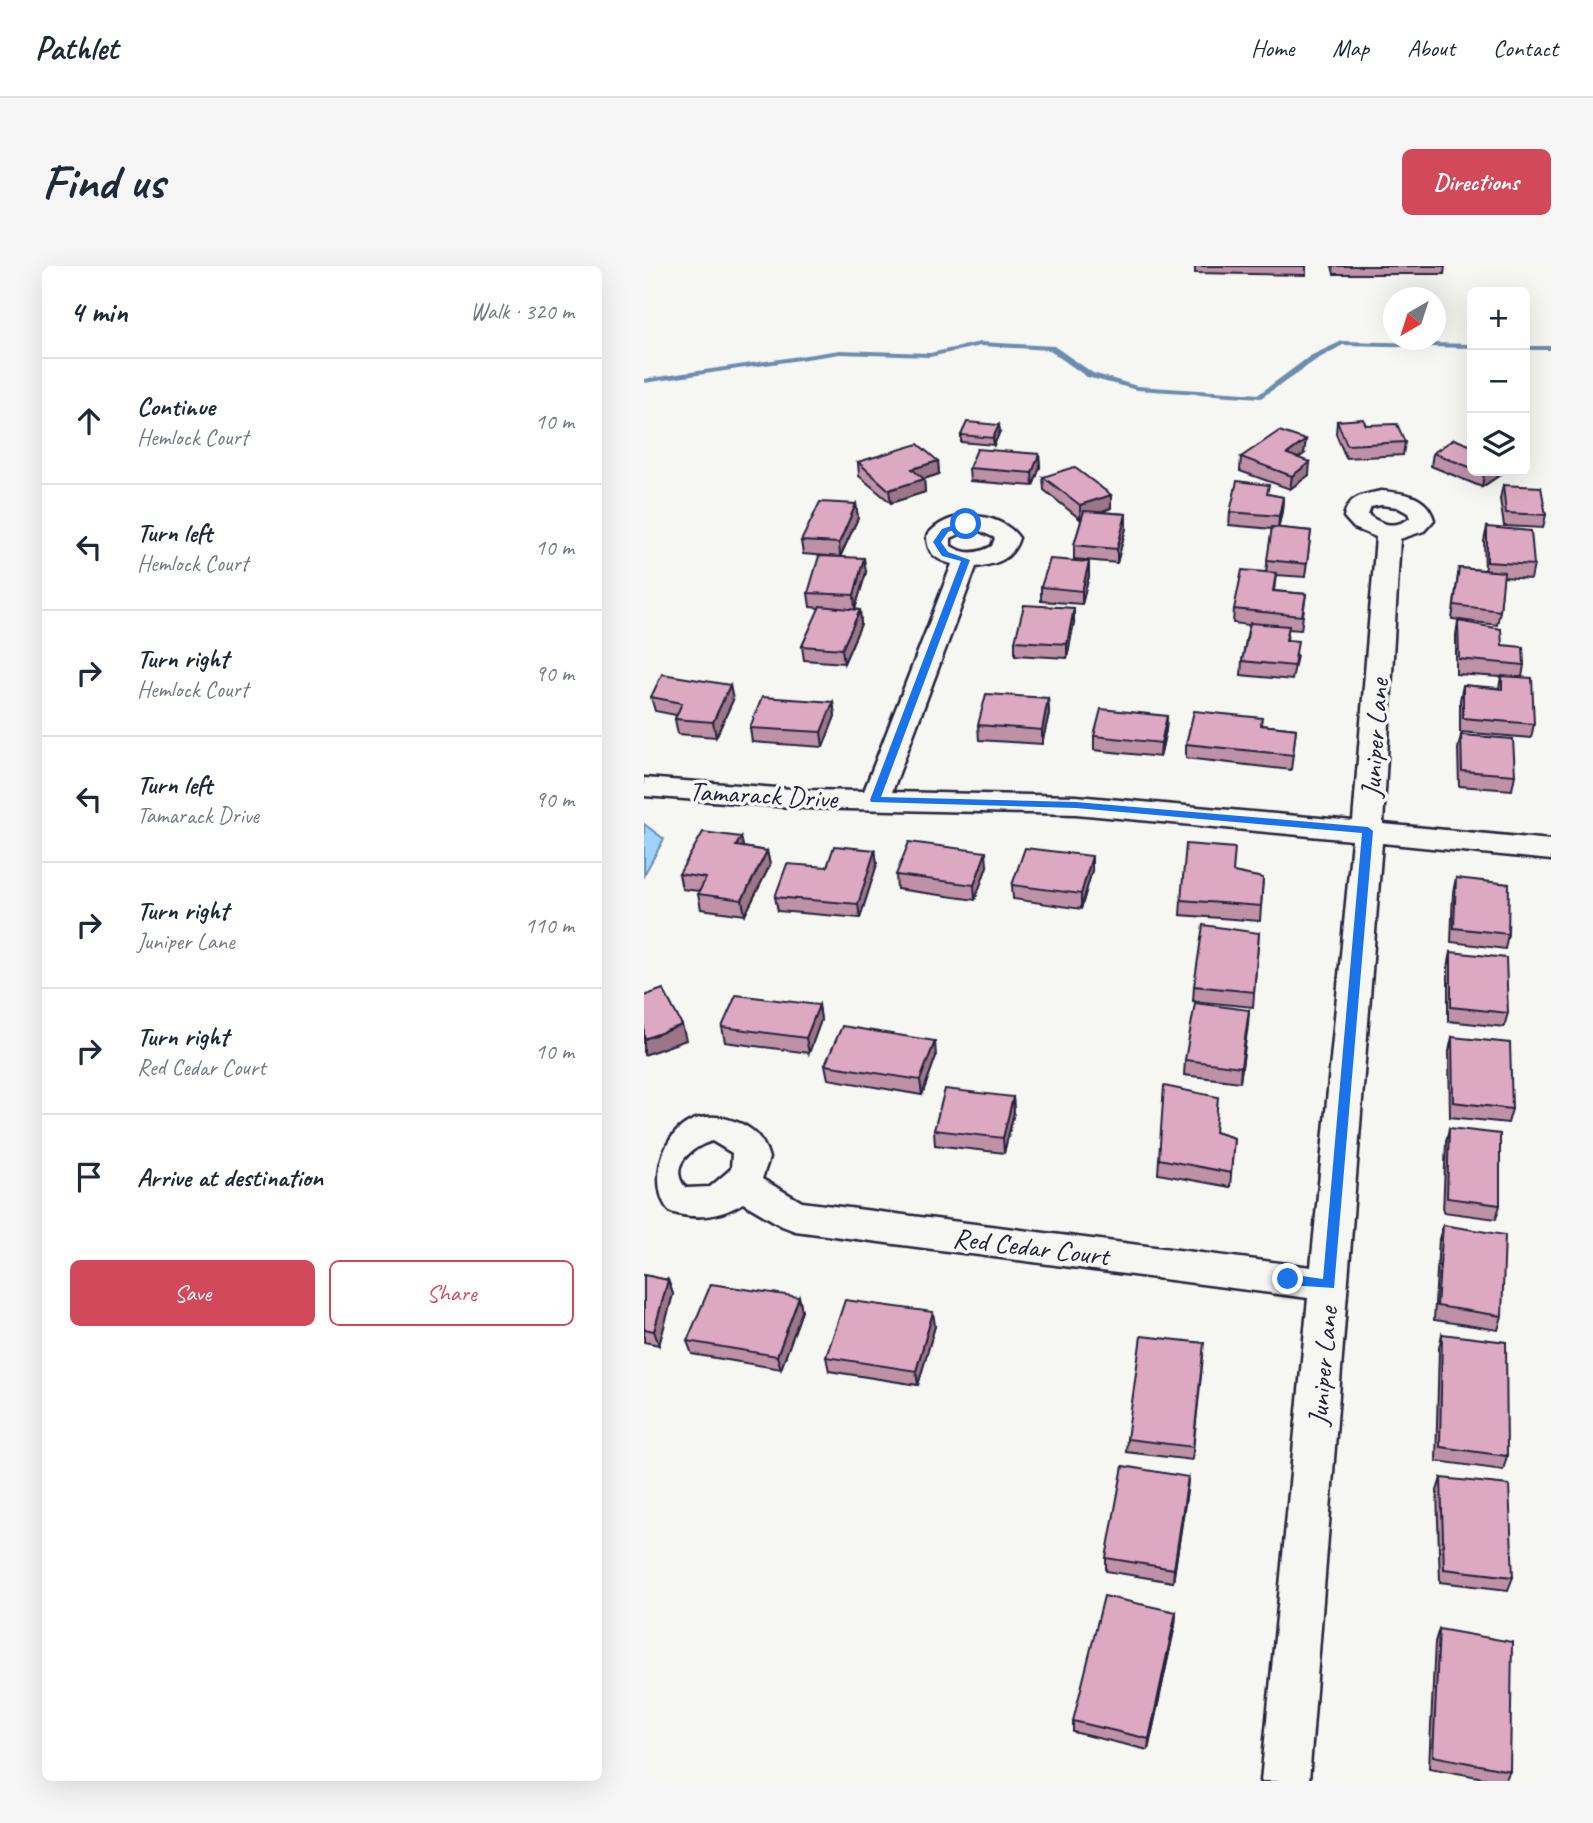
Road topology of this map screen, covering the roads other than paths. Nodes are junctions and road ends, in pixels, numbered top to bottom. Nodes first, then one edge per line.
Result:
1 (1388, 531) dead end
2 (966, 560) dead end
3 (644, 787) edge
4 (875, 800) junction
5 (1368, 831) junction
6 (1551, 850) edge
7 (741, 1184) dead end
8 (1329, 1285) junction
9 (1285, 1781) edge

1 - 5 street, Juniper Lane
2 - 4 street
3 - 4 street, Tamarack Drive
4 - 5 street, Tamarack Drive
5 - 6 street, Tamarack Drive
5 - 8 street, Juniper Lane
7 - 8 street, Red Cedar Court
8 - 9 street, Juniper Lane

